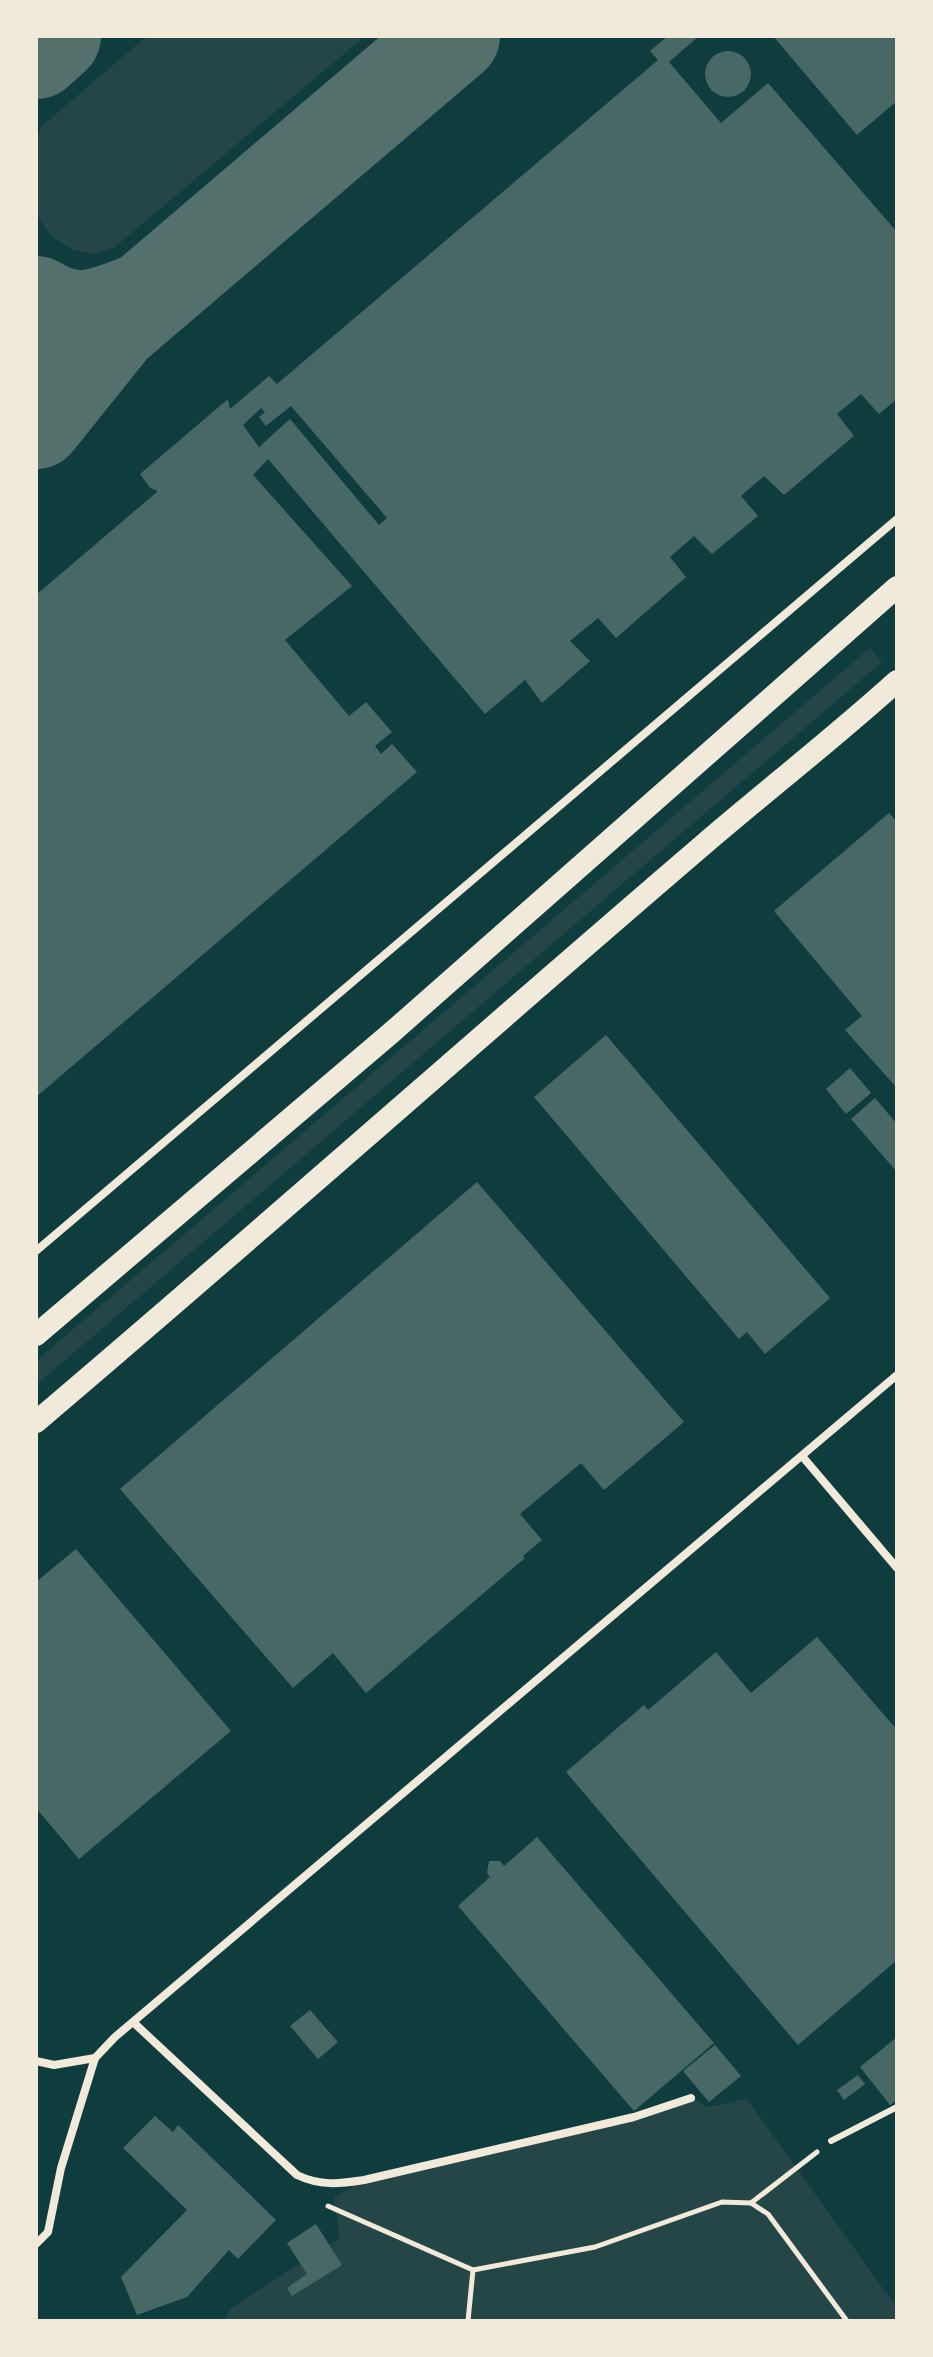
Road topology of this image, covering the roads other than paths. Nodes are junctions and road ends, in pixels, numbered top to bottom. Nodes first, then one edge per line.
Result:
1 (897, 519) edge
2 (897, 587) edge
3 (897, 681) edge
4 (36, 1251) edge
5 (36, 1335) edge
6 (897, 1375) edge
7 (36, 1422) edge
8 (802, 1456) junction
9 (897, 1568) edge
10 (133, 2022) junction
11 (95, 2058) junction
12 (36, 2061) edge
13 (691, 2098) dead end
14 (897, 2107) edge
15 (831, 2141) road end
16 (36, 2244) edge

1 - 4 street
2 - 5 highway
3 - 7 highway
6 - 8 street
8 - 9 street
8 - 10 street
10 - 11 street
10 - 13 street
11 - 12 street
11 - 16 street
14 - 15 lane

